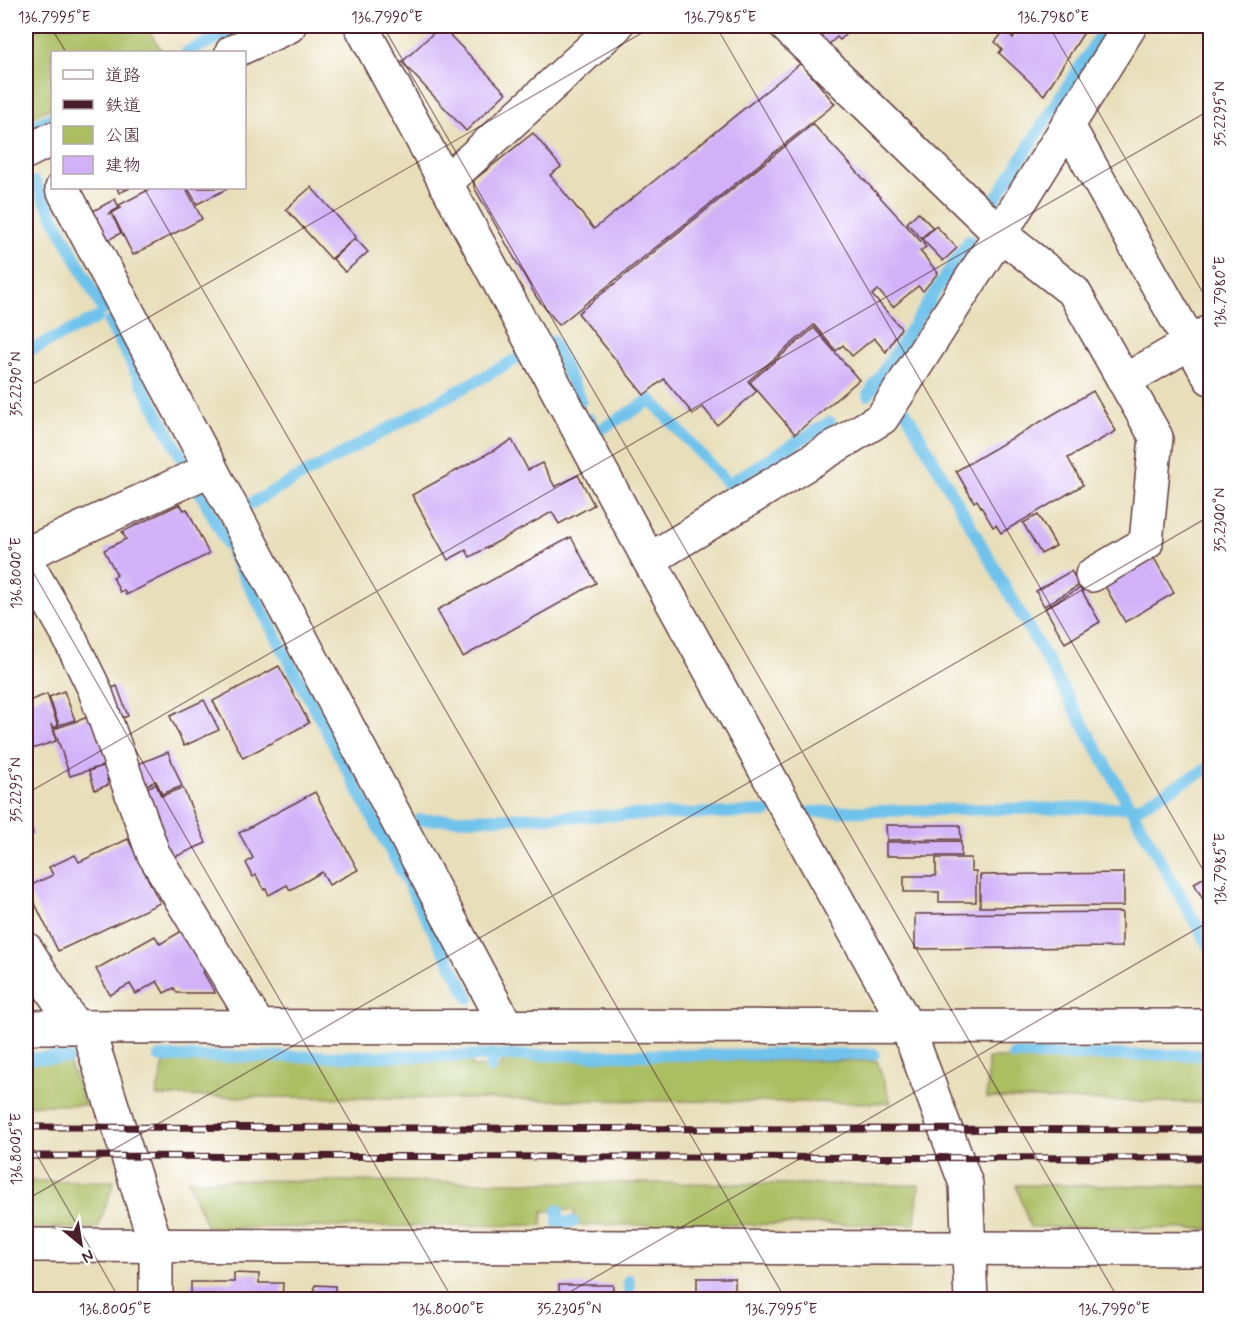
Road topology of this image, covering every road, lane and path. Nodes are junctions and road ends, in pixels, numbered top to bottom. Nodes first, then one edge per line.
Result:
1 (290, 26) edge
2 (361, 26) edge
3 (616, 26) edge
4 (786, 26) edge
5 (1130, 26) edge
6 (234, 51) edge
7 (1068, 126) junction
8 (445, 183) junction
9 (63, 189) edge
10 (1000, 234) junction
11 (1201, 336) edge
12 (1210, 378) edge
13 (1124, 381) junction
14 (211, 469) junction
15 (26, 554) edge
16 (649, 560) junction
17 (26, 562) edge
18 (1092, 575) dead end
19 (26, 949) edge
20 (907, 1026) junction
21 (1210, 1026) edge
22 (26, 1027) edge
23 (81, 1027) junction
24 (259, 1027) junction
25 (507, 1027) junction
26 (26, 1245) edge
27 (156, 1245) junction
28 (968, 1248) junction
29 (1210, 1249) edge
30 (156, 1299) edge
31 (971, 1299) edge

1 - 6 street
2 - 8 street
3 - 8 street
4 - 10 street
5 - 7 street
7 - 10 street
7 - 11 street
8 - 16 street
9 - 14 street
10 - 13 street
10 - 16 street
11 - 12 street
11 - 13 street
13 - 18 street
14 - 15 street
14 - 25 street
16 - 20 street
17 - 24 street
19 - 23 street
20 - 21 street
20 - 25 street
20 - 28 street
22 - 23 street
23 - 24 street
23 - 27 street
24 - 25 street
26 - 27 street
27 - 28 street
27 - 30 street
28 - 29 street
28 - 31 street

